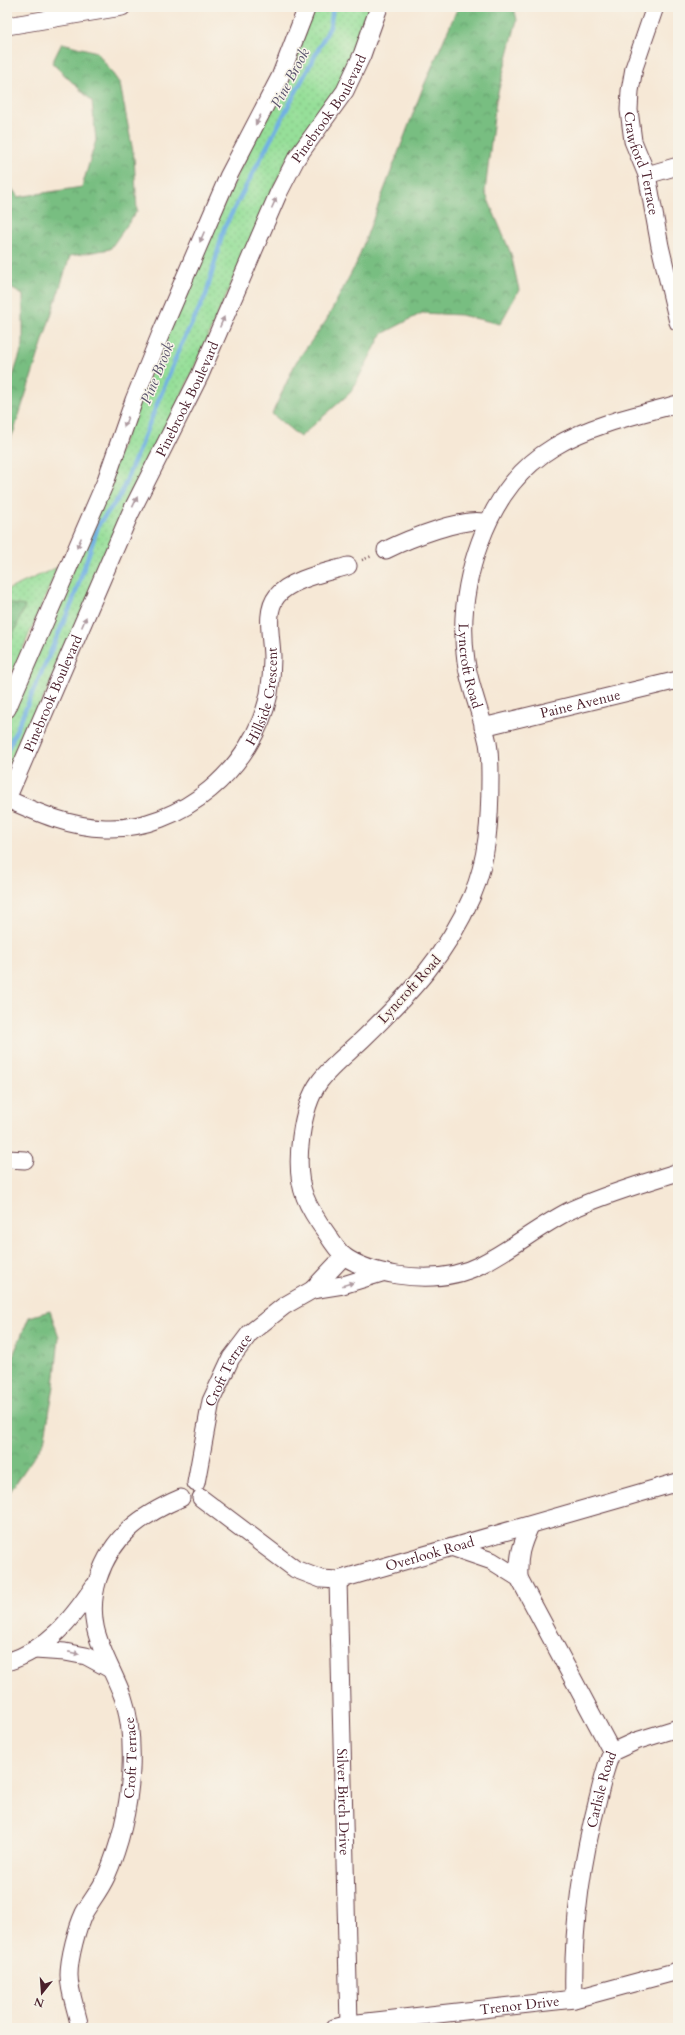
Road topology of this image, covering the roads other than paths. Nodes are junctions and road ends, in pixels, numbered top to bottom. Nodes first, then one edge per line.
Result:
1 (122, 7) edge
2 (307, 7) edge
3 (379, 7) edge
4 (655, 7) edge
5 (7, 26) edge
6 (678, 166) edge
7 (646, 175) junction
8 (678, 322) edge
9 (678, 404) edge
10 (487, 523) junction
11 (386, 550) road end
12 (348, 566) road end
13 (678, 680) edge
14 (7, 709) edge
15 (483, 727) junction
16 (7, 799) edge
17 (7, 1159) edge
18 (25, 1160) dead end
19 (678, 1172) edge
20 (344, 1256) junction
21 (382, 1273) junction
22 (312, 1290) junction
23 (678, 1482) edge
24 (198, 1490) junction
25 (530, 1526) junction
26 (454, 1548) junction
27 (519, 1578) junction
28 (338, 1580) junction
29 (98, 1581) junction
30 (35, 1650) junction
31 (7, 1662) edge
32 (110, 1669) junction
33 (678, 1728) edge
34 (612, 1752) junction
35 (678, 1971) edge
36 (574, 1999) junction
37 (342, 2026) edge
38 (80, 2028) edge

1 - 5 street
2 -> 14 street
16 -> 3 street, Pinebrook Boulevard
4 - 7 street, Crawford Terrace
6 - 7 street
7 - 8 street, Crawford Terrace
9 - 10 street, Lyncroft Road
10 - 11 street
10 - 15 street, Lyncroft Road
12 - 16 street, Hillside Crescent
13 - 15 street, Paine Avenue
15 - 20 street, Lyncroft Road
17 - 18 street
19 - 21 street, Lyncroft Road
20 - 21 street, Lyncroft Road
20 - 22 street, Croft Terrace
22 -> 21 street, Croft Terrace
22 - 24 street, Croft Terrace
23 - 25 street, Overlook Road
24 - 28 street, Overlook Road
24 - 29 street, Croft Terrace
25 - 26 street, Overlook Road
25 - 27 street, Carlisle Road
26 - 27 street, Carlisle Road
26 - 28 street, Overlook Road
27 - 34 street, Carlisle Road
28 - 37 street, Silver Birch Drive
29 - 30 street
29 - 32 street, Croft Terrace
30 - 31 street
30 -> 32 street
32 - 38 street, Croft Terrace
33 - 34 street
34 - 36 street, Carlisle Road
35 - 36 street, Trenor Drive
36 - 37 street, Trenor Drive

